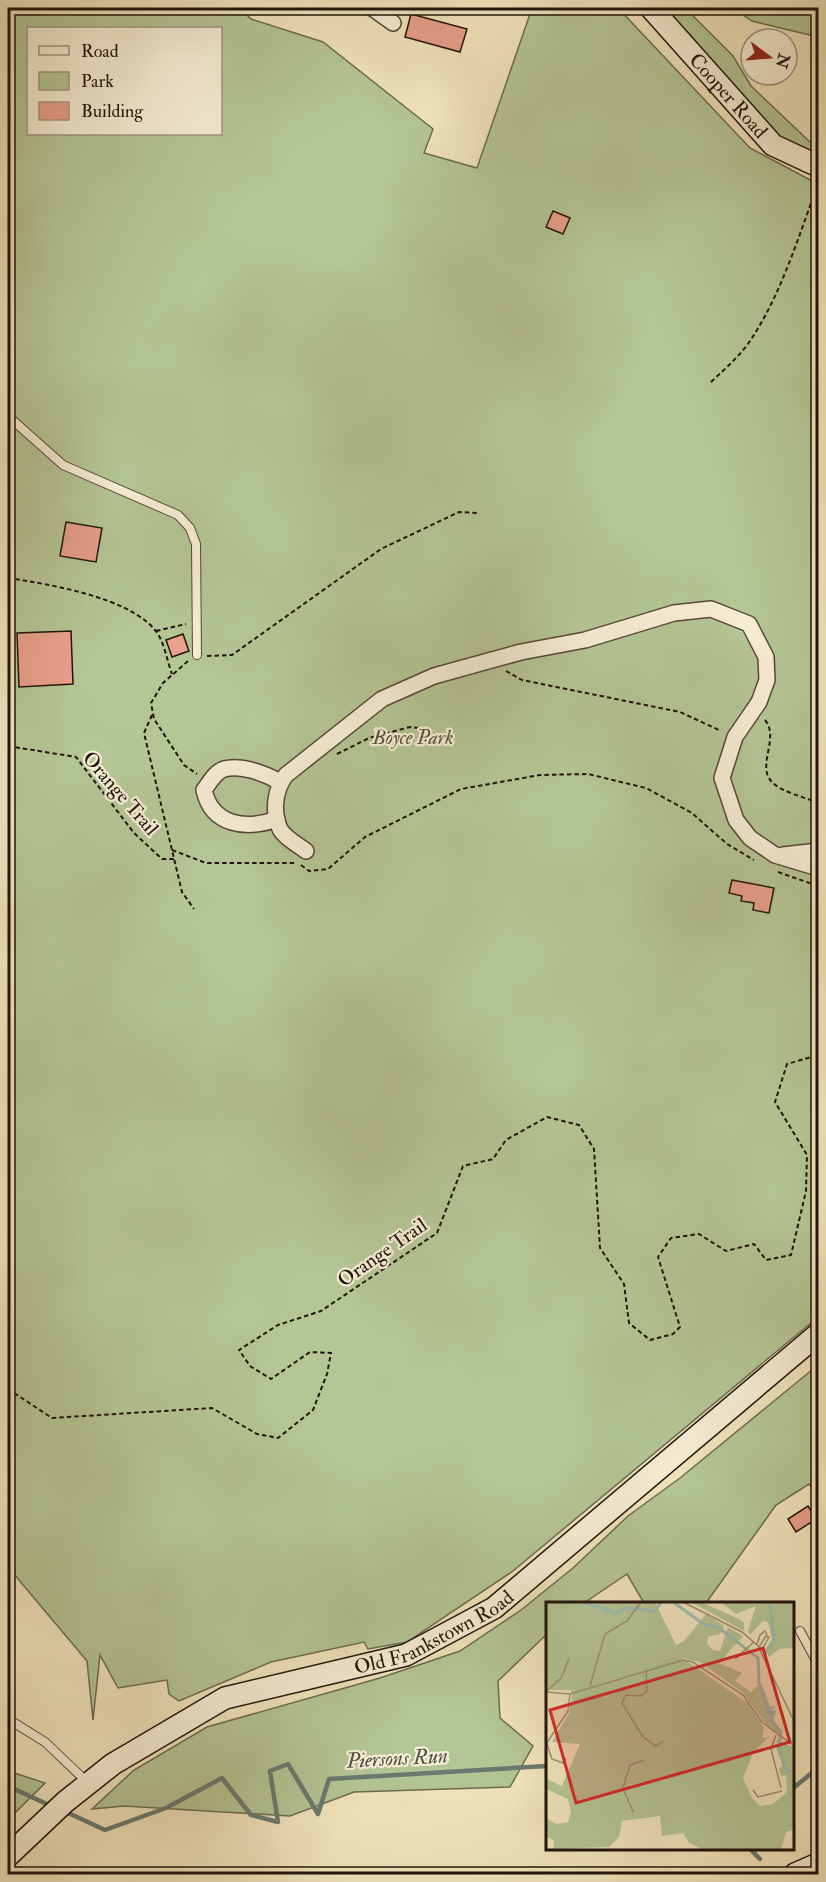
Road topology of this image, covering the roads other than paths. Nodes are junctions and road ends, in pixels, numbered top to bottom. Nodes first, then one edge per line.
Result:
1 (372, 8) edge
2 (651, 8) edge
3 (393, 23) dead end
4 (819, 166) edge
5 (8, 416) edge
6 (197, 655) road end
7 (280, 782) junction
8 (277, 819) junction
9 (306, 850) dead end
10 (819, 851) edge
11 (773, 862) junction
12 (819, 868) edge
13 (819, 1334) edge
14 (800, 1631) dead end
15 (819, 1664) edge
16 (8, 1719) edge
17 (88, 1783) junction
18 (8, 1856) edge

1 - 3 street
2 - 4 street, Cooper Road
5 - 6 lane
7 - 8 street
7 - 8 street
7 - 11 street
8 - 9 street
10 - 11 street
11 - 12 street
13 - 17 street, Old Frankstown Road
14 - 15 lane
16 - 17 lane
17 - 18 street, Old Frankstown Road

